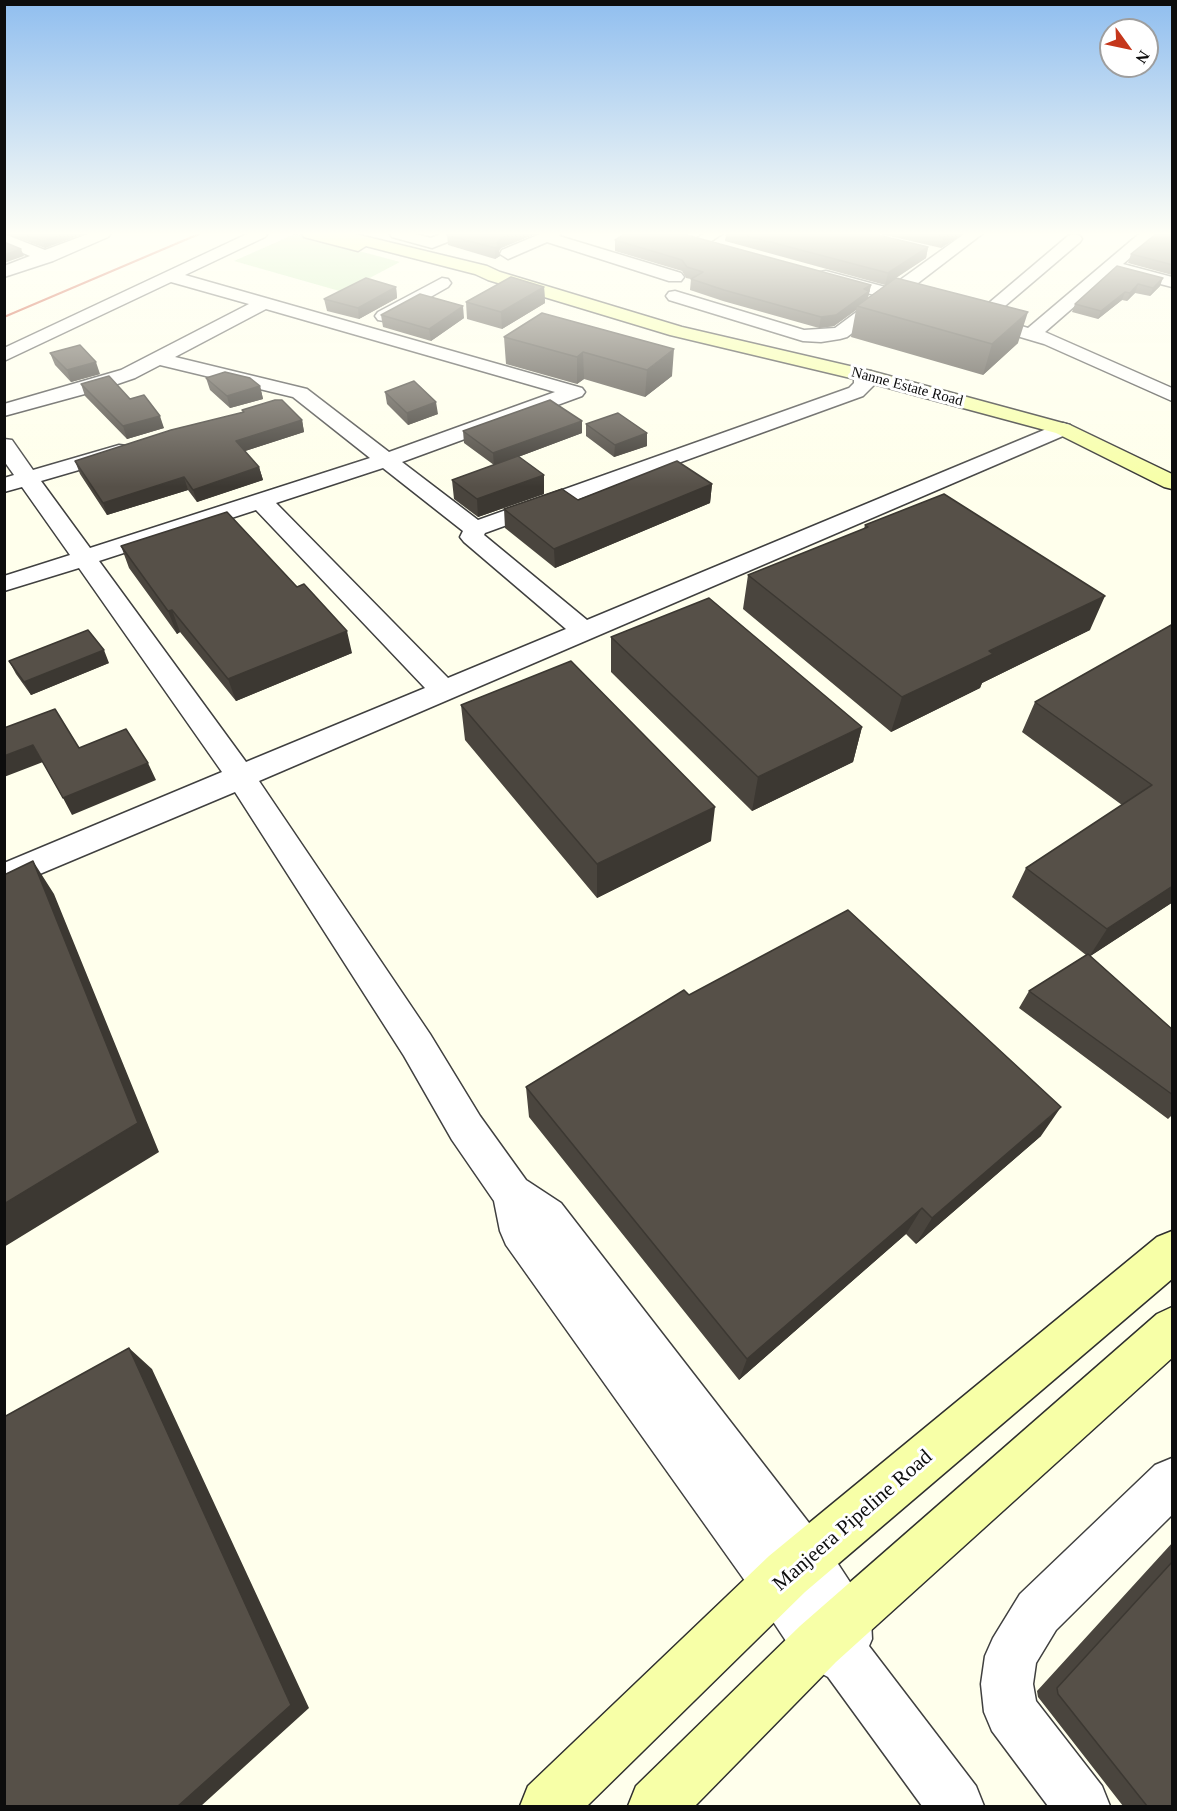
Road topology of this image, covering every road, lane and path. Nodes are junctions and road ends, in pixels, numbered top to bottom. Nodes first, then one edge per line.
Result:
1 (80, 319) edge
2 (236, 319) edge
3 (318, 319) edge
4 (379, 319) edge
5 (635, 319) edge
6 (749, 319) edge
7 (859, 319) edge
8 (980, 319) edge
9 (1050, 319) edge
10 (358, 330) junction
11 (1032, 334) junction
12 (4, 355) edge
13 (159, 359) junction
14 (864, 375) junction
15 (304, 395) junction
16 (1173, 395) edge
17 (271, 405) edge
18 (4, 410) edge
19 (1063, 429) junction
20 (4, 445) edge
21 (139, 445) edge
22 (389, 459) junction
23 (16, 482) edge
24 (1173, 482) edge
25 (261, 501) junction
26 (475, 529) junction
27 (85, 558) junction
28 (4, 584) edge
29 (584, 632) junction
30 (444, 691) junction
31 (241, 777) junction
32 (4, 877) edge
33 (1173, 1252) edge
34 (1173, 1329) edge
35 (1173, 1482) edge
36 (792, 1571) junction
37 (837, 1641) junction
38 (548, 1806) edge
39 (656, 1806) edge
40 (956, 1806) edge
41 (1082, 1806) edge

1 - 12 street
2 - 13 street
3 - 10 street
4 - 10 street
5 - 14 street, Nanne Estate Road
6 - 7 street
8 - 11 street
9 - 11 street
10 - 22 street
11 - 16 street
13 - 15 street
13 - 18 street
14 - 19 street, Nanne Estate Road
14 - 26 street
15 - 17 street
15 - 22 street
19 - 24 street, Nanne Estate Road
19 - 29 street
20 - 23 street
21 - 23 street
22 - 25 street
22 - 26 street
23 - 27 street
25 - 27 street
25 - 30 street
26 - 29 street
27 - 28 street
27 - 31 street
29 - 30 street
30 - 31 street
31 - 32 street
31 - 36 street
33 - 36 street, Manjeera Pipeline Road
34 - 37 street
35 - 41 street
36 - 37 street
36 - 38 street, Manjeera Pipeline Road
37 - 39 street
37 - 40 street

